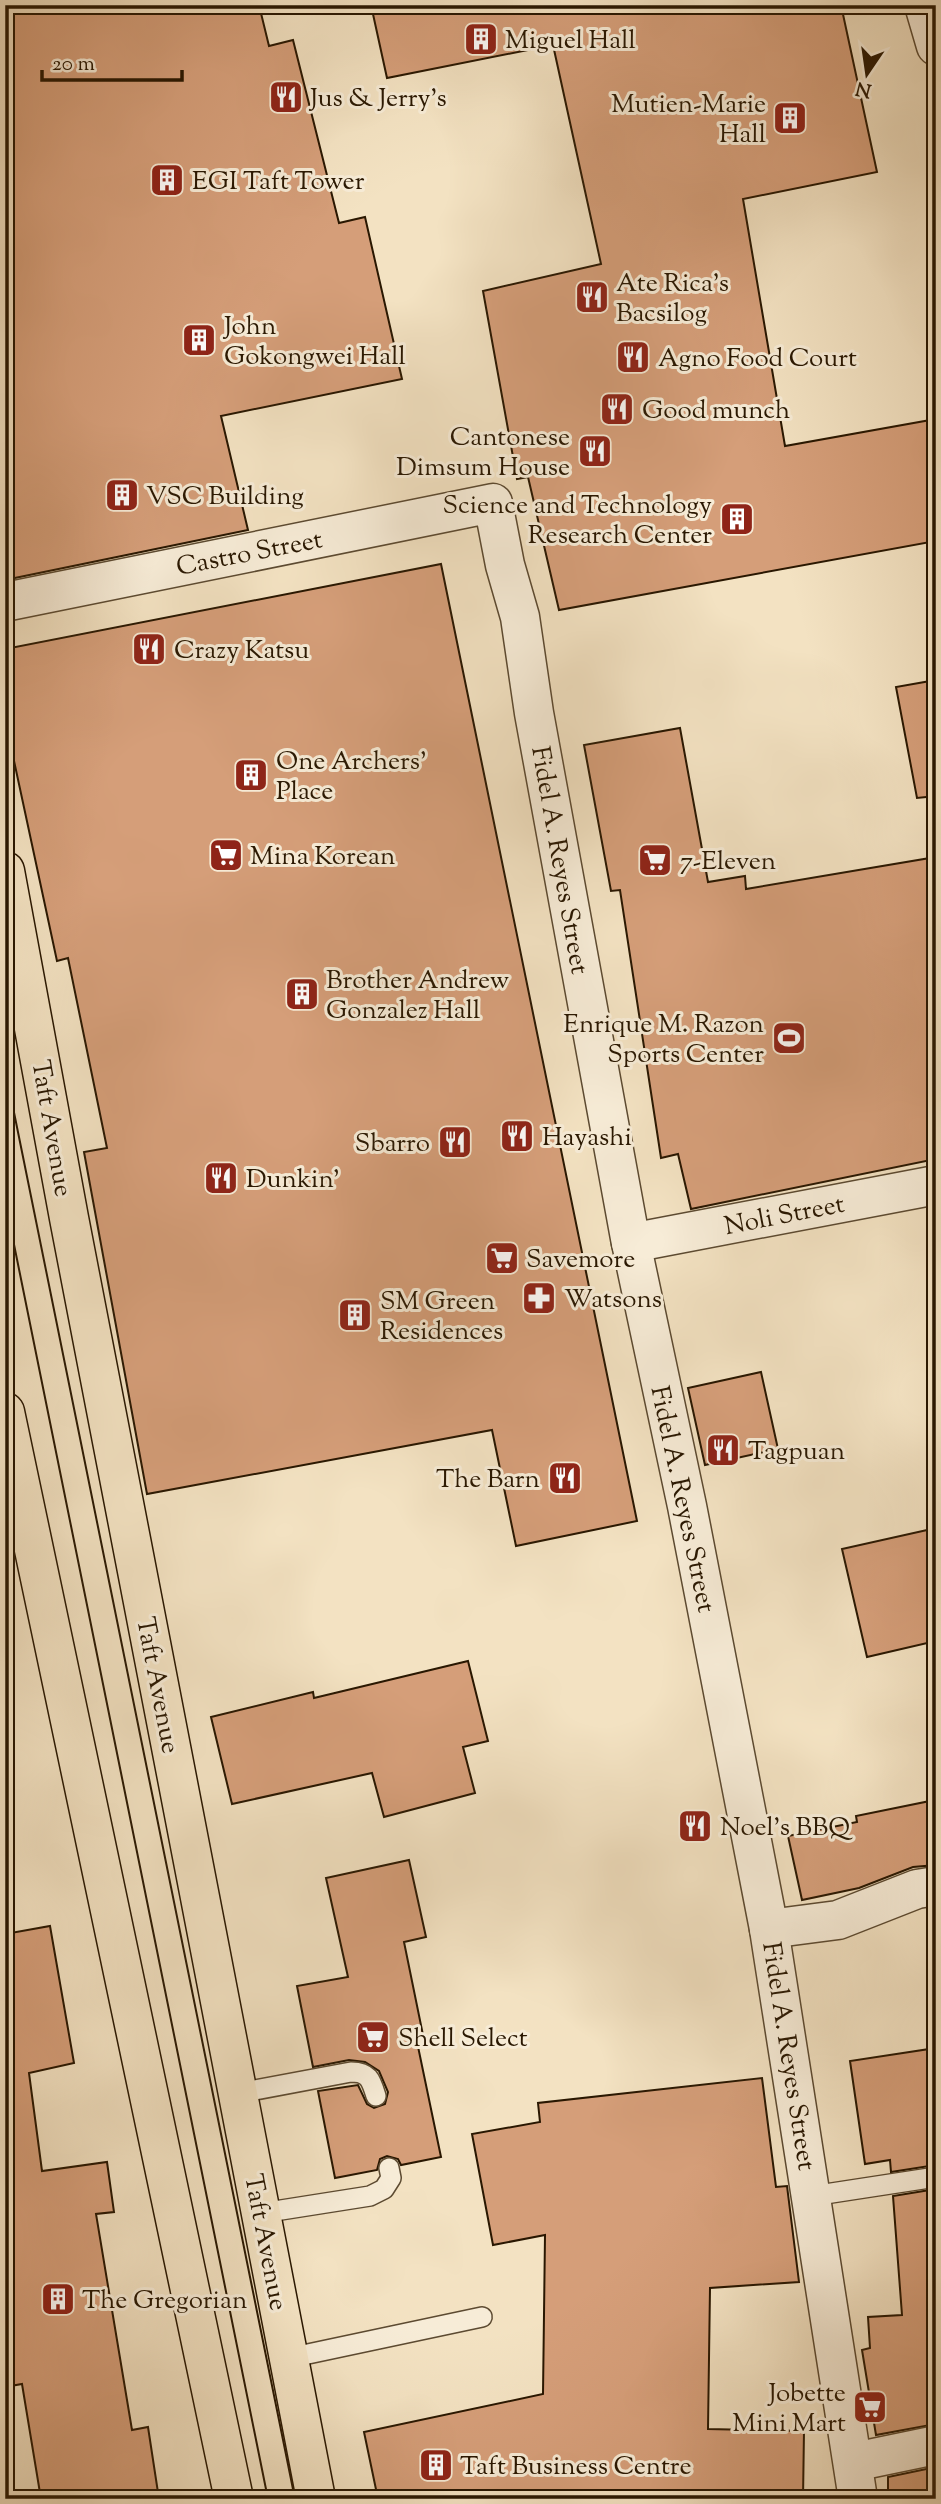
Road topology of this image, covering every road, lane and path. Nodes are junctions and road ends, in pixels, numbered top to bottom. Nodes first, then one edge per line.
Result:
1 (924, 5) edge
2 (936, 46) edge
3 (493, 503) joint
4 (5, 602) edge
5 (5, 871) edge
6 (936, 1185) edge
7 (631, 1243) junction
8 (5, 1412) edge
9 (936, 1886) edge
10 (769, 1929) junction
11 (239, 2093) junction
12 (376, 2096) dead end
13 (389, 2168) dead end
14 (936, 2177) edge
15 (812, 2196) junction
16 (262, 2213) junction
17 (482, 2317) dead end
18 (289, 2358) junction
19 (936, 2445) edge
20 (853, 2462) junction
21 (234, 2499) edge
22 (316, 2499) edge
23 (858, 2499) edge

1 - 2 street
3 - 4 street, Castro Street
3 - 7 street, Fidel A. Reyes Street
5 - 11 main road, Taft Avenue
6 - 7 street, Noli Street
7 - 10 street, Fidel A. Reyes Street
8 - 21 main road
9 - 10 street
10 - 15 street, Fidel A. Reyes Street
11 - 12 lane
11 - 16 main road, Taft Avenue
13 - 16 lane
14 - 15 lane
15 - 20 street, Fidel A. Reyes Street
16 - 18 main road, Taft Avenue
17 - 18 lane
18 - 22 main road, Taft Avenue
19 - 20 street
20 - 23 street, Fidel A. Reyes Street

